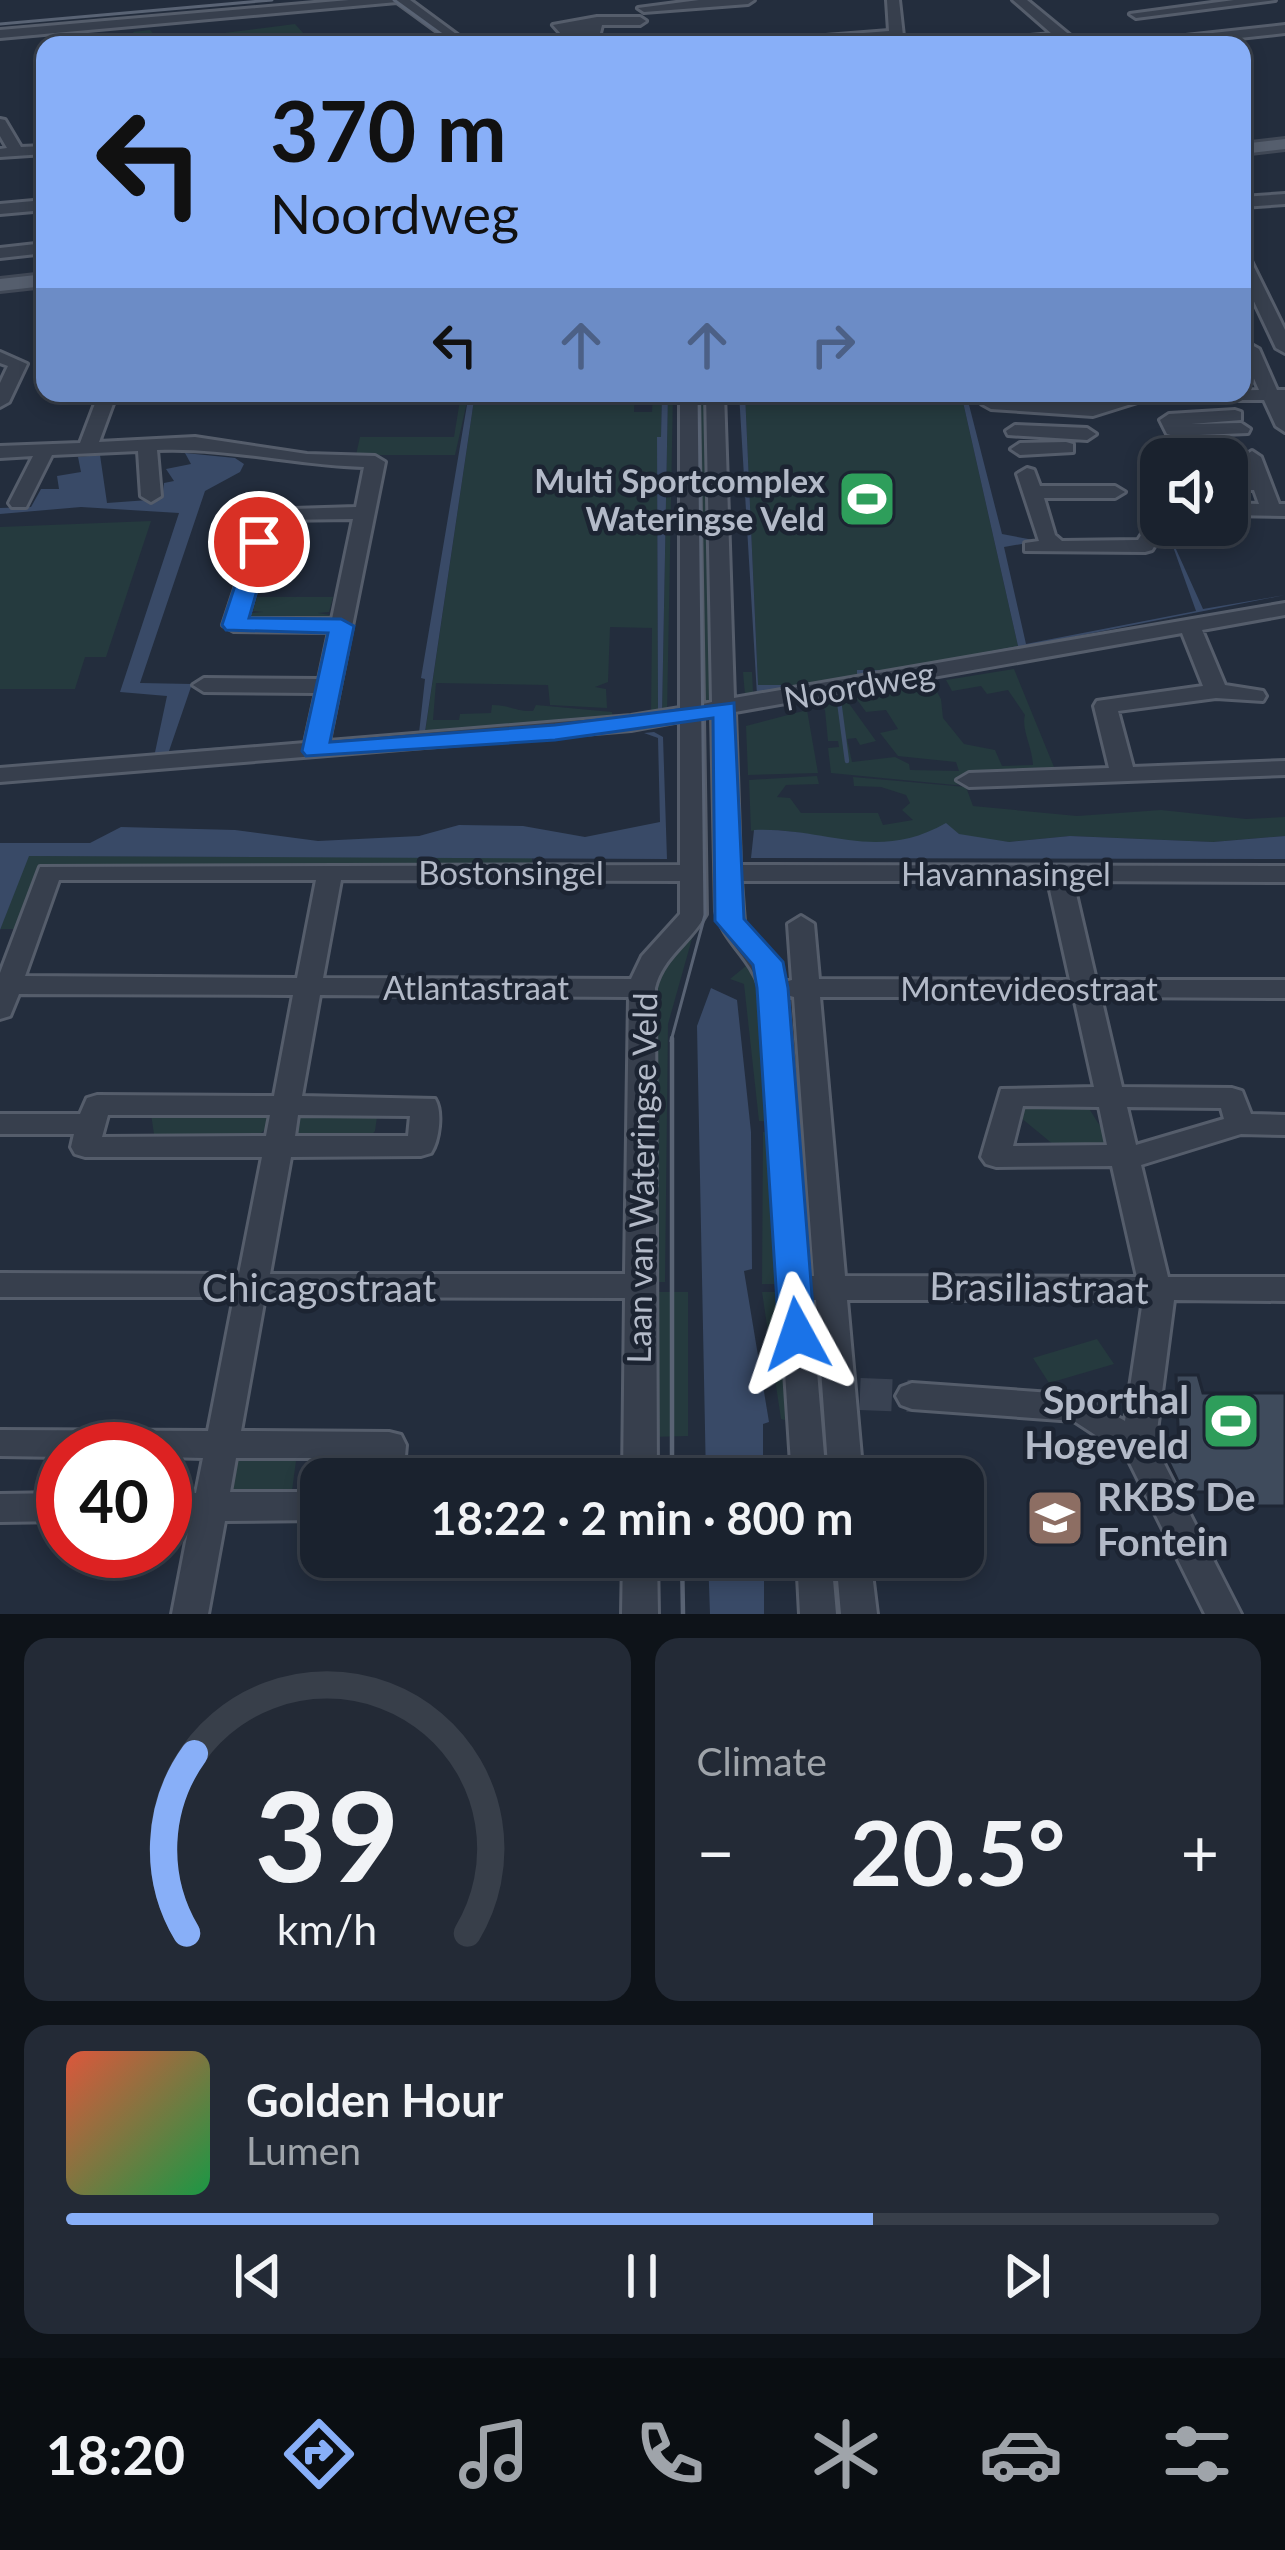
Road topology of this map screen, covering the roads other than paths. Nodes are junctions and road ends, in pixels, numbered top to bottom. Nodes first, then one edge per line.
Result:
1 (350, 0) edge
2 (383, 0) edge
3 (392, 0) edge
4 (402, 0) edge
5 (748, 0) edge
6 (893, 0) edge
7 (1001, 0) edge
8 (1269, 0) edge
9 (1020, 8) edge
10 (1285, 9) edge
11 (640, 16) edge
12 (100, 23) junction
13 (1285, 29) edge
14 (0, 32) edge
15 (594, 33) edge
16 (108, 36) edge
17 (432, 36) edge
18 (452, 36) edge
19 (895, 36) edge
20 (1061, 36) edge
21 (1171, 36) edge
22 (1223, 36) edge
23 (0, 123) edge
24 (1285, 142) edge
25 (1251, 146) edge
26 (8, 153) edge
27 (1284, 200) edge
28 (1251, 202) edge
29 (36, 206) edge
30 (0, 209) edge
31 (36, 249) edge
32 (0, 253) edge
33 (1251, 277) edge
34 (36, 278) edge
35 (0, 282) edge
36 (1281, 333) edge
37 (1251, 351) edge
38 (0, 357) edge
39 (1278, 395) edge
40 (0, 402) edge
41 (105, 402) edge
42 (689, 402) edge
43 (715, 402) edge
44 (1122, 402) edge
45 (1231, 402) edge
46 (992, 404) dead end
47 (1016, 405) junction
48 (1161, 421) dead end
49 (1285, 426) edge
50 (1087, 434) dead end
51 (147, 445) junction
52 (88, 448) junction
53 (46, 449) junction
54 (1249, 450) junction
55 (0, 452) edge
56 (1025, 470) junction
57 (1115, 492) dead end
58 (151, 496) dead end
59 (20, 503) dead end
60 (1248, 509) edge
61 (1278, 510) edge
62 (364, 514) junction
63 (1140, 546) edge
64 (1285, 609) edge
65 (341, 626) junction
66 (1193, 631) junction
67 (204, 685) dead end
68 (327, 686) junction
69 (1216, 691) junction
70 (1255, 696) dead end
71 (725, 708) junction
72 (691, 714) junction
73 (316, 745) junction
74 (1285, 768) edge
75 (1122, 771) junction
76 (0, 775) edge
77 (969, 780) dead end
78 (330, 872) junction
79 (1058, 872) junction
80 (692, 873) junction
81 (728, 873) junction
82 (1285, 874) edge
83 (801, 924) dead end
84 (309, 986) junction
85 (1084, 986) junction
86 (642, 988) junction
87 (788, 988) junction
88 (1285, 989) edge
89 (5, 997) edge
90 (1110, 1097) junction
91 (144, 1106) junction
92 (286, 1106) junction
93 (390, 1106) junction
94 (0, 1124) edge
95 (92, 1124) junction
96 (1240, 1124) junction
97 (1285, 1125) edge
98 (278, 1146) junction
99 (374, 1146) junction
100 (150, 1147) junction
101 (1124, 1156) junction
102 (0, 1285) edge
103 (638, 1286) junction
104 (250, 1287) junction
105 (793, 1288) junction
106 (830, 1288) junction
107 (1285, 1288) edge
108 (1155, 1289) junction
109 (912, 1396) tunnel mouth
110 (0, 1443) edge
111 (221, 1444) junction
112 (1138, 1446) junction
113 (388, 1458) edge
114 (640, 1458) edge
115 (807, 1458) edge
116 (847, 1458) edge
117 (300, 1506) edge
118 (192, 1507) edge
119 (210, 1507) junction
120 (0, 1508) edge
121 (36, 1508) edge
122 (640, 1578) edge
123 (815, 1578) edge
124 (856, 1578) edge
125 (190, 1614) edge
126 (640, 1614) edge
127 (818, 1614) edge
128 (859, 1614) edge
129 (1223, 1614) edge

1 - 12 street
2 - 3 street
2 - 12 street
2 - 17 street
4 - 18 street
5 - 11 street
6 - 19 street
7 - 9 street
8 - 10 street
8 - 21 street
9 - 20 street
11 - 15 street
12 - 14 street
12 - 16 street
13 - 22 street
23 - 26 street
24 - 25 main road
27 - 28 street
29 - 30 street
31 - 32 street
33 - 36 street
34 - 35 main road
37 - 39 street
38 - 40 street
39 - 49 street
41 - 52 street
42 - 72 street, Laan van Wateringse Veld
43 - 71 street
44 - 47 street
45 - 54 street
46 - 47 street
47 - 56 street
48 - 54 street
50 - 56 street
51 - 52 street
51 - 58 street
51 - 62 street
52 - 53 street
53 - 55 street
53 - 59 street
54 - 61 street
56 - 57 street
56 - 63 street
60 - 61 street
62 - 65 street
62 - 65 street
64 - 66 street, Noordweg
65 - 68 street
66 - 69 street
66 - 71 street, Noordweg
67 - 68 street
68 - 73 street
69 - 70 street
69 - 75 street
71 - 72 street, Noordweg
71 - 81 street
72 - 73 street, Noordweg
72 - 80 street, Laan van Wateringse Veld
73 - 76 street, Noordweg
74 - 75 street
75 - 77 street
78 - 80 street, Bostonsingel
78 - 84 street
78 - 89 street, Bostonsingel
79 - 81 street, Havannasingel
79 - 82 street, Havannasingel
79 - 85 street
80 - 86 street, Laan van Wateringse Veld
81 - 87 street
83 - 87 street
84 - 86 street, Atlantastraat
84 - 89 street, Atlantastraat
84 - 92 street
85 - 87 street, Montevideostraat
85 - 88 street, Montevideostraat
85 - 90 street
86 - 103 street, Laan van Wateringse Veld
87 - 105 street
87 - 106 street
90 - 96 street
90 - 101 street
90 - 101 street
91 - 92 street
91 - 95 street
91 - 100 street
92 - 93 street
92 - 98 street
93 - 99 street
93 - 99 street
94 - 95 street
95 - 100 street
96 - 97 street
96 - 101 street
98 - 99 street
98 - 100 street
98 - 104 street
101 - 108 street
102 - 104 street, Chicagostraat
103 - 104 street, Chicagostraat
103 - 114 street, Laan van Wateringse Veld
104 - 111 street
105 - 106 street, Brasiliastraat
105 - 115 street
106 - 108 street, Brasiliastraat
106 - 116 street
107 - 108 street, Brasiliastraat
108 - 112 street
109 - 112 street
110 - 111 street
111 - 113 street
111 - 119 street
112 - 129 street
117 - 119 street
118 - 119 street
119 - 125 street
120 - 121 street
122 - 126 street
123 - 127 street
124 - 128 street

